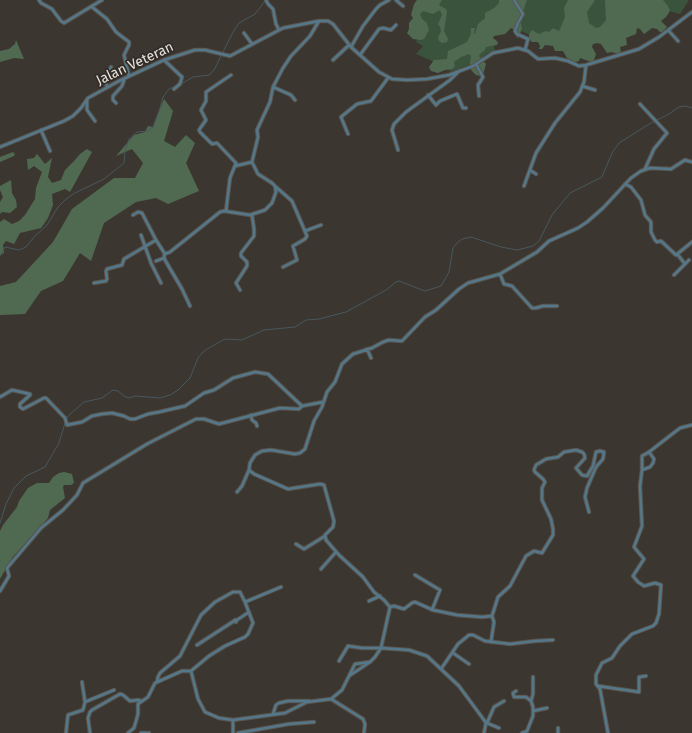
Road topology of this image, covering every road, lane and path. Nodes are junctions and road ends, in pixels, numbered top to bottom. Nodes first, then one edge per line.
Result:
1 (38, 0) edge
2 (102, 0) edge
3 (266, 0) edge
4 (389, 0) edge
5 (396, 0) edge
6 (514, 0) edge
7 (403, 6) dead end
8 (92, 7) junction
9 (692, 12) edge
10 (319, 21) junction
11 (396, 25) dead end
12 (279, 30) junction
13 (669, 31) junction
14 (244, 32) dead end
15 (678, 41) dead end
16 (252, 44) junction
17 (350, 46) junction
18 (525, 50) junction
19 (360, 55) junction
20 (164, 60) junction
21 (333, 60) dead end
22 (476, 64) junction
23 (586, 65) junction
24 (110, 67) dead end
25 (460, 71) junction
26 (231, 75) dead end
27 (129, 76) junction
28 (388, 78) junction
29 (124, 79) junction
30 (582, 86) junction
31 (273, 87) junction
32 (107, 88) junction
33 (174, 89) dead end
34 (595, 90) dead end
35 (428, 95) junction
36 (479, 96) dead end
37 (88, 98) junction
38 (295, 100) dead end
39 (116, 104) dead end
40 (640, 104) dead end
41 (466, 108) dead end
42 (96, 121) dead end
43 (41, 130) junction
44 (348, 134) dead end
45 (0, 147) edge
46 (398, 150) dead end
47 (50, 151) dead end
48 (252, 162) junction
49 (692, 162) edge
50 (235, 166) junction
51 (530, 169) junction
52 (645, 169) junction
53 (536, 174) dead end
54 (625, 184) junction
55 (275, 186) junction
56 (524, 186) dead end
57 (226, 211) junction
58 (133, 215) dead end
59 (252, 215) junction
60 (321, 225) dead end
61 (305, 231) junction
62 (141, 235) dead end
63 (156, 240) junction
64 (692, 242) edge
65 (146, 247) junction
66 (165, 254) junction
67 (678, 254) junction
68 (164, 258) junction
69 (689, 260) dead end
70 (156, 261) dead end
71 (685, 264) junction
72 (283, 267) dead end
73 (500, 274) junction
74 (674, 275) dead end
75 (94, 283) dead end
76 (161, 283) dead end
77 (240, 290) dead end
78 (190, 306) dead end
79 (557, 306) dead end
80 (367, 349) junction
81 (371, 358) dead end
82 (0, 397) edge
83 (323, 402) junction
84 (302, 406) junction
85 (251, 415) junction
86 (692, 425) edge
87 (257, 426) dead end
88 (649, 452) junction
89 (249, 470) junction
90 (642, 470) junction
91 (237, 492) dead end
92 (589, 512) dead end
93 (325, 536) junction
94 (296, 544) dead end
95 (336, 552) junction
96 (321, 569) dead end
97 (415, 575) dead end
98 (281, 587) dead end
99 (0, 591) edge
100 (380, 596) junction
101 (369, 601) dead end
102 (246, 602) junction
103 (390, 607) junction
104 (432, 610) junction
105 (249, 612) junction
106 (492, 616) junction
107 (553, 640) dead end
108 (491, 642) junction
109 (197, 645) dead end
110 (381, 648) junction
111 (453, 653) junction
112 (339, 661) dead end
113 (370, 662) junction
114 (469, 664) dead end
115 (441, 669) junction
116 (191, 671) junction
117 (646, 676) dead end
118 (349, 677) junction
119 (533, 677) dead end
120 (82, 682) dead end
121 (157, 682) junction
122 (597, 686) junction
123 (114, 690) dead end
124 (516, 691) dead end
125 (331, 699) junction
126 (141, 701) junction
127 (311, 701) junction
128 (504, 701) dead end
129 (531, 701) junction
130 (85, 702) junction
131 (547, 708) dead end
132 (533, 711) junction
133 (273, 714) junction
134 (233, 720) junction
135 (314, 722) dead end
136 (486, 723) junction
137 (499, 728) dead end
138 (558, 728) dead end
139 (528, 732) edge
140 (66, 733) edge
141 (90, 733) edge
142 (128, 733) edge
143 (142, 733) edge
144 (149, 733) edge
145 (233, 733) edge
146 (238, 733) edge
147 (364, 733) edge
148 (484, 733) edge
149 (522, 733) edge
150 (558, 733) edge
151 (608, 733) edge

1 - 8 street
2 - 8 street
3 - 12 street
4 - 17 street
5 - 7 street
6 - 18 street
8 - 27 street
9 - 13 street
10 - 12 street, Jalan Veteran
10 - 17 street
10 - 31 street
11 - 19 street
12 - 16 street, Jalan Veteran
13 - 15 street
13 - 23 street
14 - 16 street
16 - 20 street, Jalan Veteran
17 - 19 street
17 - 21 street
18 - 22 street
18 - 23 street
19 - 28 street
20 - 27 street, Jalan Veteran
20 - 33 street
22 - 25 street
22 - 36 street
23 - 30 street
24 - 32 street
25 - 28 street
25 - 35 street
26 - 50 street
27 - 29 street, Jalan Veteran
28 - 44 street
29 - 32 street, Jalan Veteran
29 - 39 street
30 - 34 street
30 - 51 street
31 - 38 street
31 - 48 street
32 - 37 street, Jalan Veteran
35 - 41 street
35 - 46 street
37 - 42 street
37 - 43 street, Jalan Veteran
40 - 52 street
43 - 45 street, Jalan Veteran
43 - 47 street
48 - 50 street
48 - 55 street
49 - 52 street
50 - 57 street
51 - 53 street
51 - 56 street
52 - 54 street
54 - 67 street
54 - 73 street
55 - 59 street
55 - 61 street
57 - 59 street
57 - 66 street
58 - 63 street
59 - 77 street
60 - 61 street
61 - 72 street
62 - 65 street
63 - 65 street
63 - 66 street
64 - 67 street
65 - 75 street
65 - 76 street
66 - 68 street
67 - 71 street
68 - 70 street
68 - 78 street
69 - 71 street
71 - 74 street
73 - 79 street
73 - 80 street
80 - 81 street
80 - 83 street
82 - 84 street
83 - 84 street
83 - 89 street
84 - 85 street
85 - 87 street
85 - 99 street
86 - 88 street
88 - 90 street
88 - 90 street
89 - 91 street
89 - 93 street
90 - 122 street
92 - 106 street
93 - 94 street
93 - 95 street
95 - 96 street
95 - 100 street
97 - 104 street
98 - 102 street
100 - 101 street
100 - 103 street
102 - 105 street
102 - 121 street
103 - 104 street
103 - 110 street
104 - 106 street
105 - 109 street
105 - 116 street
106 - 108 street
107 - 108 street
108 - 111 street
110 - 112 street
110 - 113 street
110 - 115 street
111 - 114 street
111 - 115 street
113 - 118 street
113 - 118 street
115 - 136 street
116 - 121 street
116 - 134 street
117 - 122 street
118 - 125 street
119 - 129 street
120 - 130 street
121 - 126 street
122 - 151 street
123 - 130 street
124 - 129 street
125 - 127 street
125 - 147 street
126 - 141 street
126 - 142 street
127 - 133 street
127 - 133 street
128 - 136 street
129 - 132 street
130 - 140 street
131 - 132 street
132 - 139 street
133 - 134 street
134 - 145 street
135 - 146 street
136 - 137 street
136 - 148 street
138 - 150 street
139 - 149 street
143 - 144 street

